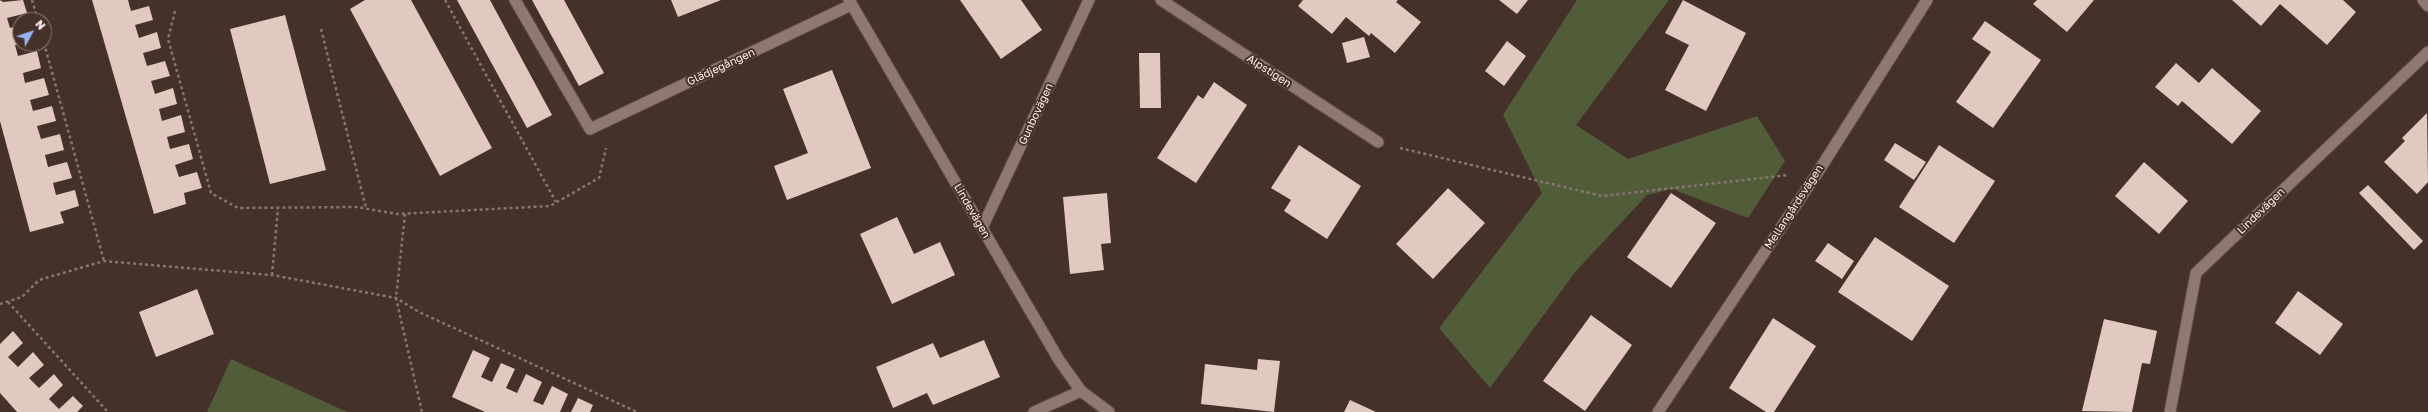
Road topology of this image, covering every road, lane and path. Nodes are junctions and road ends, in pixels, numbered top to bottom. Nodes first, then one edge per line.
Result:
1 (32, 0) edge
2 (445, 0) edge
3 (515, 0) edge
4 (1089, 0) edge
5 (1161, 0) edge
6 (1927, 0) edge
7 (2423, 0) edge
8 (850, 2) edge
9 (2428, 6) edge
10 (175, 11) dead end
11 (36, 12) edge
12 (321, 29) dead end
13 (46, 52) edge
14 (2428, 52) edge
15 (613, 118) junction
16 (1378, 142) joint
17 (1818, 172) junction
18 (556, 202) junction
19 (278, 208) junction
20 (366, 208) junction
21 (406, 214) junction
22 (982, 228) junction
23 (104, 261) junction
24 (272, 275) junction
25 (396, 298) junction
26 (8, 302) junction
27 (0, 304) edge
28 (1080, 391) junction
29 (108, 412) edge
30 (422, 412) edge
31 (637, 412) edge
32 (1034, 412) edge
33 (1109, 412) edge
34 (1658, 412) edge
35 (2170, 412) edge

1 - 11 path
2 - 18 path
3 - 15 street, Glädjegången
4 - 22 street, Gunbovägen
5 - 16 street, Alpstigen
6 - 17 street, Mellangårdsvägen
7 - 9 street
8 - 15 street, Glädjegången
8 - 22 street, Lindevägen
10 - 19 path
12 - 20 path
13 - 23 path
14 - 35 street, Lindevägen
15 - 18 path
16 - 17 path
17 - 34 street, Mellangårdsvägen
18 - 21 path
19 - 20 path
19 - 24 path
20 - 21 path
21 - 25 path
22 - 28 street, Lindevägen
23 - 24 path
23 - 26 path
24 - 25 path
25 - 30 path
25 - 31 path
26 - 27 path
26 - 29 path
28 - 32 street
28 - 33 street, Lindevägen

